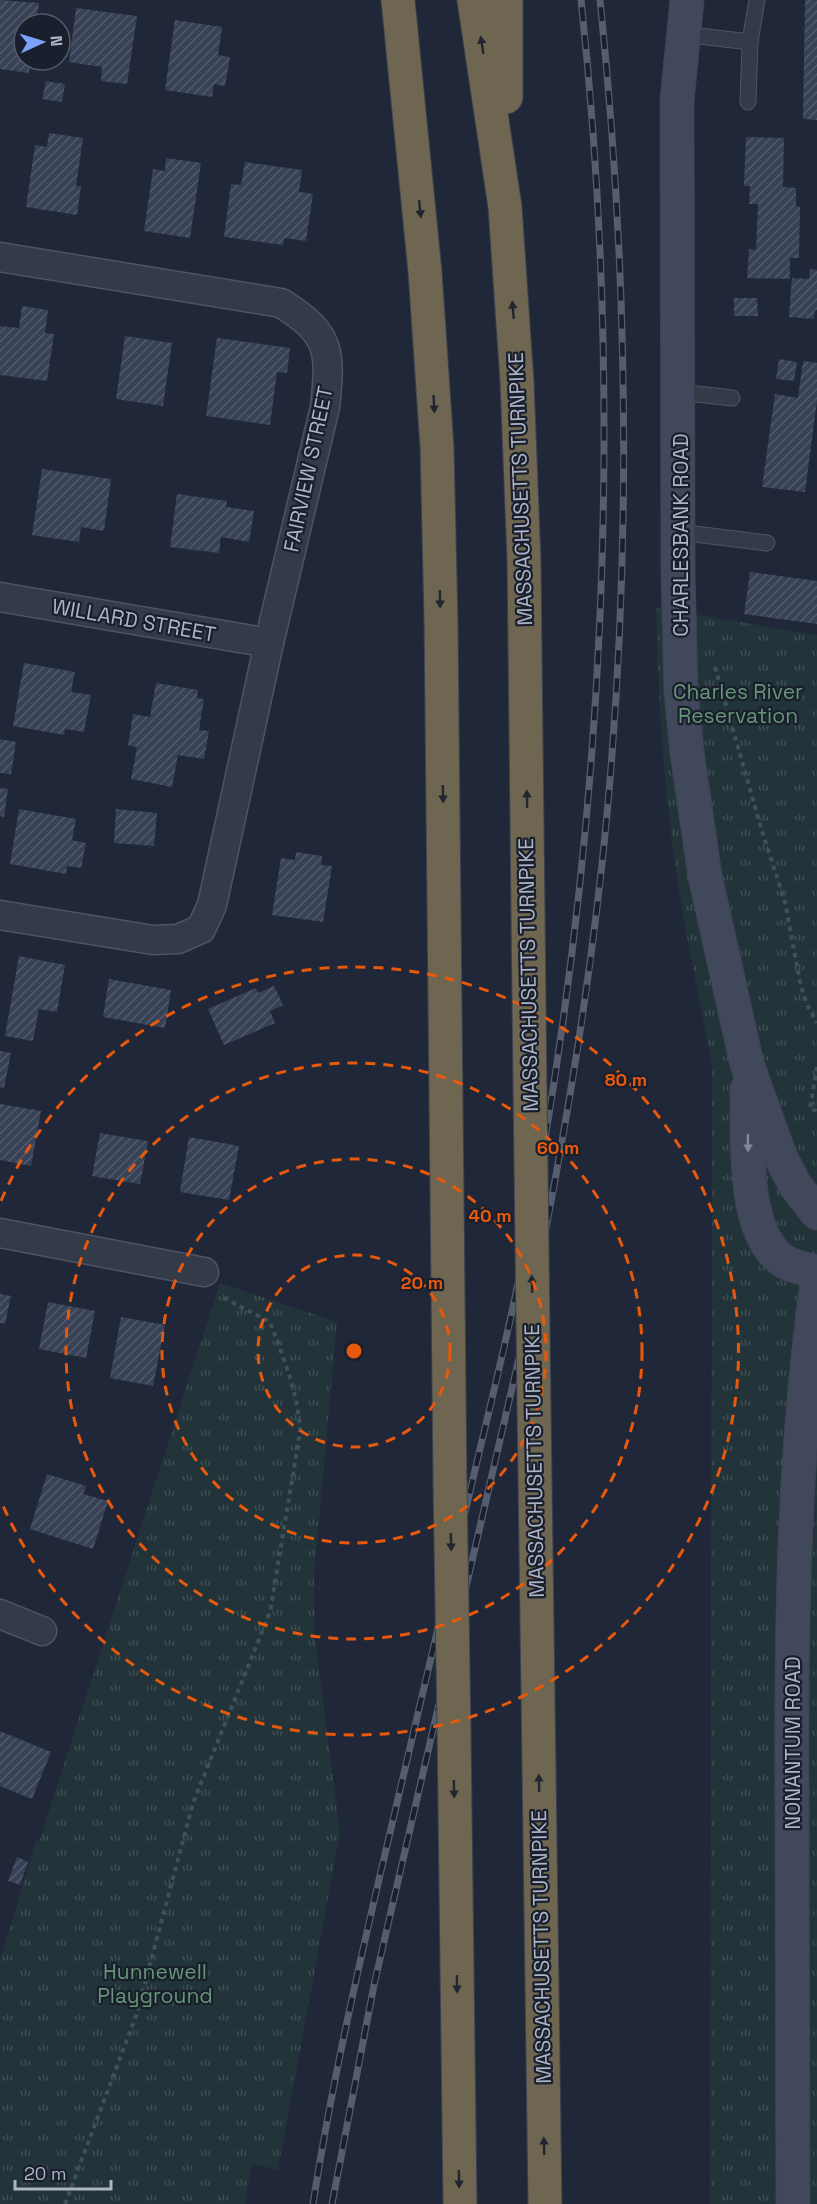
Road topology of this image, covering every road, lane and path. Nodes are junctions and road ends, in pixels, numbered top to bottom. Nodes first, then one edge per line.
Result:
1 (375, 0) edge
2 (398, 0) edge
3 (474, 0) edge
4 (506, 0) edge
5 (687, 0) edge
6 (757, 0) edge
7 (682, 34) junction
8 (750, 42) junction
9 (748, 102) dead end
10 (414, 151) junction
11 (505, 207) junction
12 (0, 257) edge
13 (679, 392) junction
14 (732, 398) dead end
15 (679, 532) junction
16 (767, 543) dead end
17 (0, 597) edge
18 (269, 643) junction
19 (714, 663) dead end
20 (0, 915) edge
21 (817, 1023) edge
22 (747, 1064) junction
23 (817, 1067) edge
24 (817, 1111) edge
25 (817, 1213) edge
26 (0, 1233) edge
27 (204, 1272) dead end
28 (817, 1272) edge
29 (817, 1283) edge
30 (230, 1300) dead end
31 (0, 1614) edge
32 (42, 1632) dead end
33 (65, 2204) edge
34 (460, 2204) edge
35 (545, 2204) edge
36 (793, 2204) edge

1 - 10 highway
2 - 10 highway
11 -> 3 highway, MASSACHUSETTS TURNPIKE
4 - 11 highway
5 - 7 street, CHARLESBANK ROAD
6 - 8 lane
7 - 8 lane
7 - 13 street, CHARLESBANK ROAD
8 - 9 lane
10 -> 34 highway, bridge
35 -> 11 highway, MASSACHUSETTS TURNPIKE, bridge
12 - 18 street, FAIRVIEW STREET
13 - 14 lane
13 - 15 street, CHARLESBANK ROAD
15 - 16 lane
15 - 22 street, CHARLESBANK ROAD
17 - 18 street, WILLARD STREET
18 - 20 street, FAIRVIEW STREET
19 - 21 path
22 - 25 street, CHARLESBANK ROAD
22 -> 28 street, CHARLESBANK ROAD
23 - 24 path
26 - 27 street
29 - 36 street, NONANTUM ROAD
30 - 33 path
31 - 32 street

